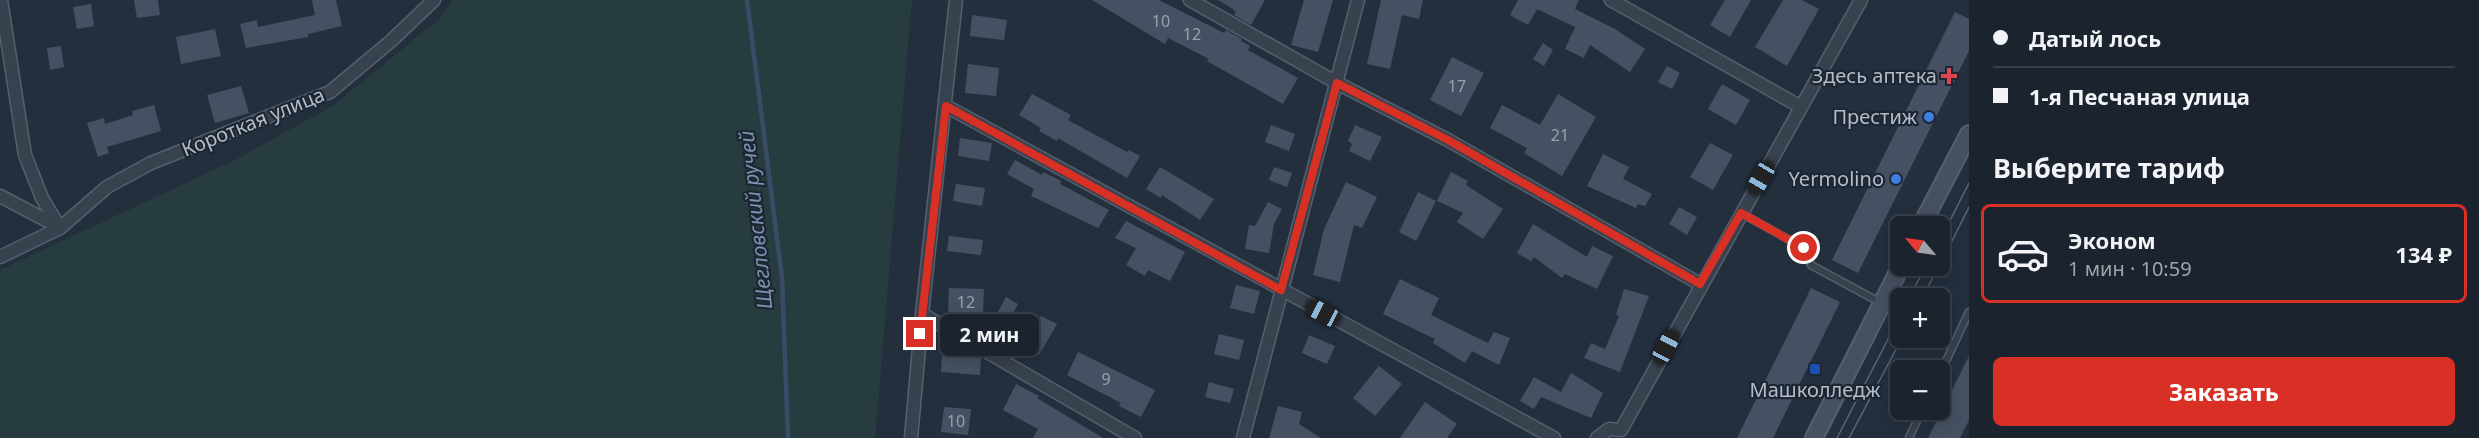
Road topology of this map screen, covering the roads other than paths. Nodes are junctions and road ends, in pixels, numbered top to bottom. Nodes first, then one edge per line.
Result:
1 (1, 0) edge
2 (434, 0) edge
3 (956, 0) edge
4 (1190, 0) edge
5 (1358, 0) edge
6 (1611, 0) edge
7 (1861, 0) edge
8 (1337, 83) junction
9 (946, 106) junction
10 (1801, 107) junction
11 (1969, 134) edge
12 (0, 196) edge
13 (1741, 213) junction
14 (1926, 216) edge
15 (60, 228) junction
16 (0, 257) edge
17 (1896, 276) edge
18 (1700, 284) junction
19 (1281, 290) junction
20 (1882, 303) junction
21 (1969, 312) edge
22 (922, 314) junction
23 (1947, 360) edge
24 (1917, 420) edge
25 (911, 438) edge
26 (1135, 438) edge
27 (1244, 438) edge
28 (1554, 438) edge
29 (1597, 438) edge
30 (1814, 438) edge
31 (1909, 438) edge

1 - 15 street
2 - 15 street, Короткая улица
3 - 9 street
4 - 8 street
5 - 8 street
6 - 10 street
7 - 10 street
8 - 18 street
8 - 19 street
9 - 19 street
9 - 22 street
10 - 13 street
11 - 14 main road
12 - 15 street
13 - 18 street
13 - 20 lane
15 - 16 street, Короткая улица
17 - 20 main road
18 - 29 street
19 - 27 street
19 - 28 street
20 - 30 main road
21 - 23 lane
22 - 25 street
22 - 26 street
24 - 31 lane

